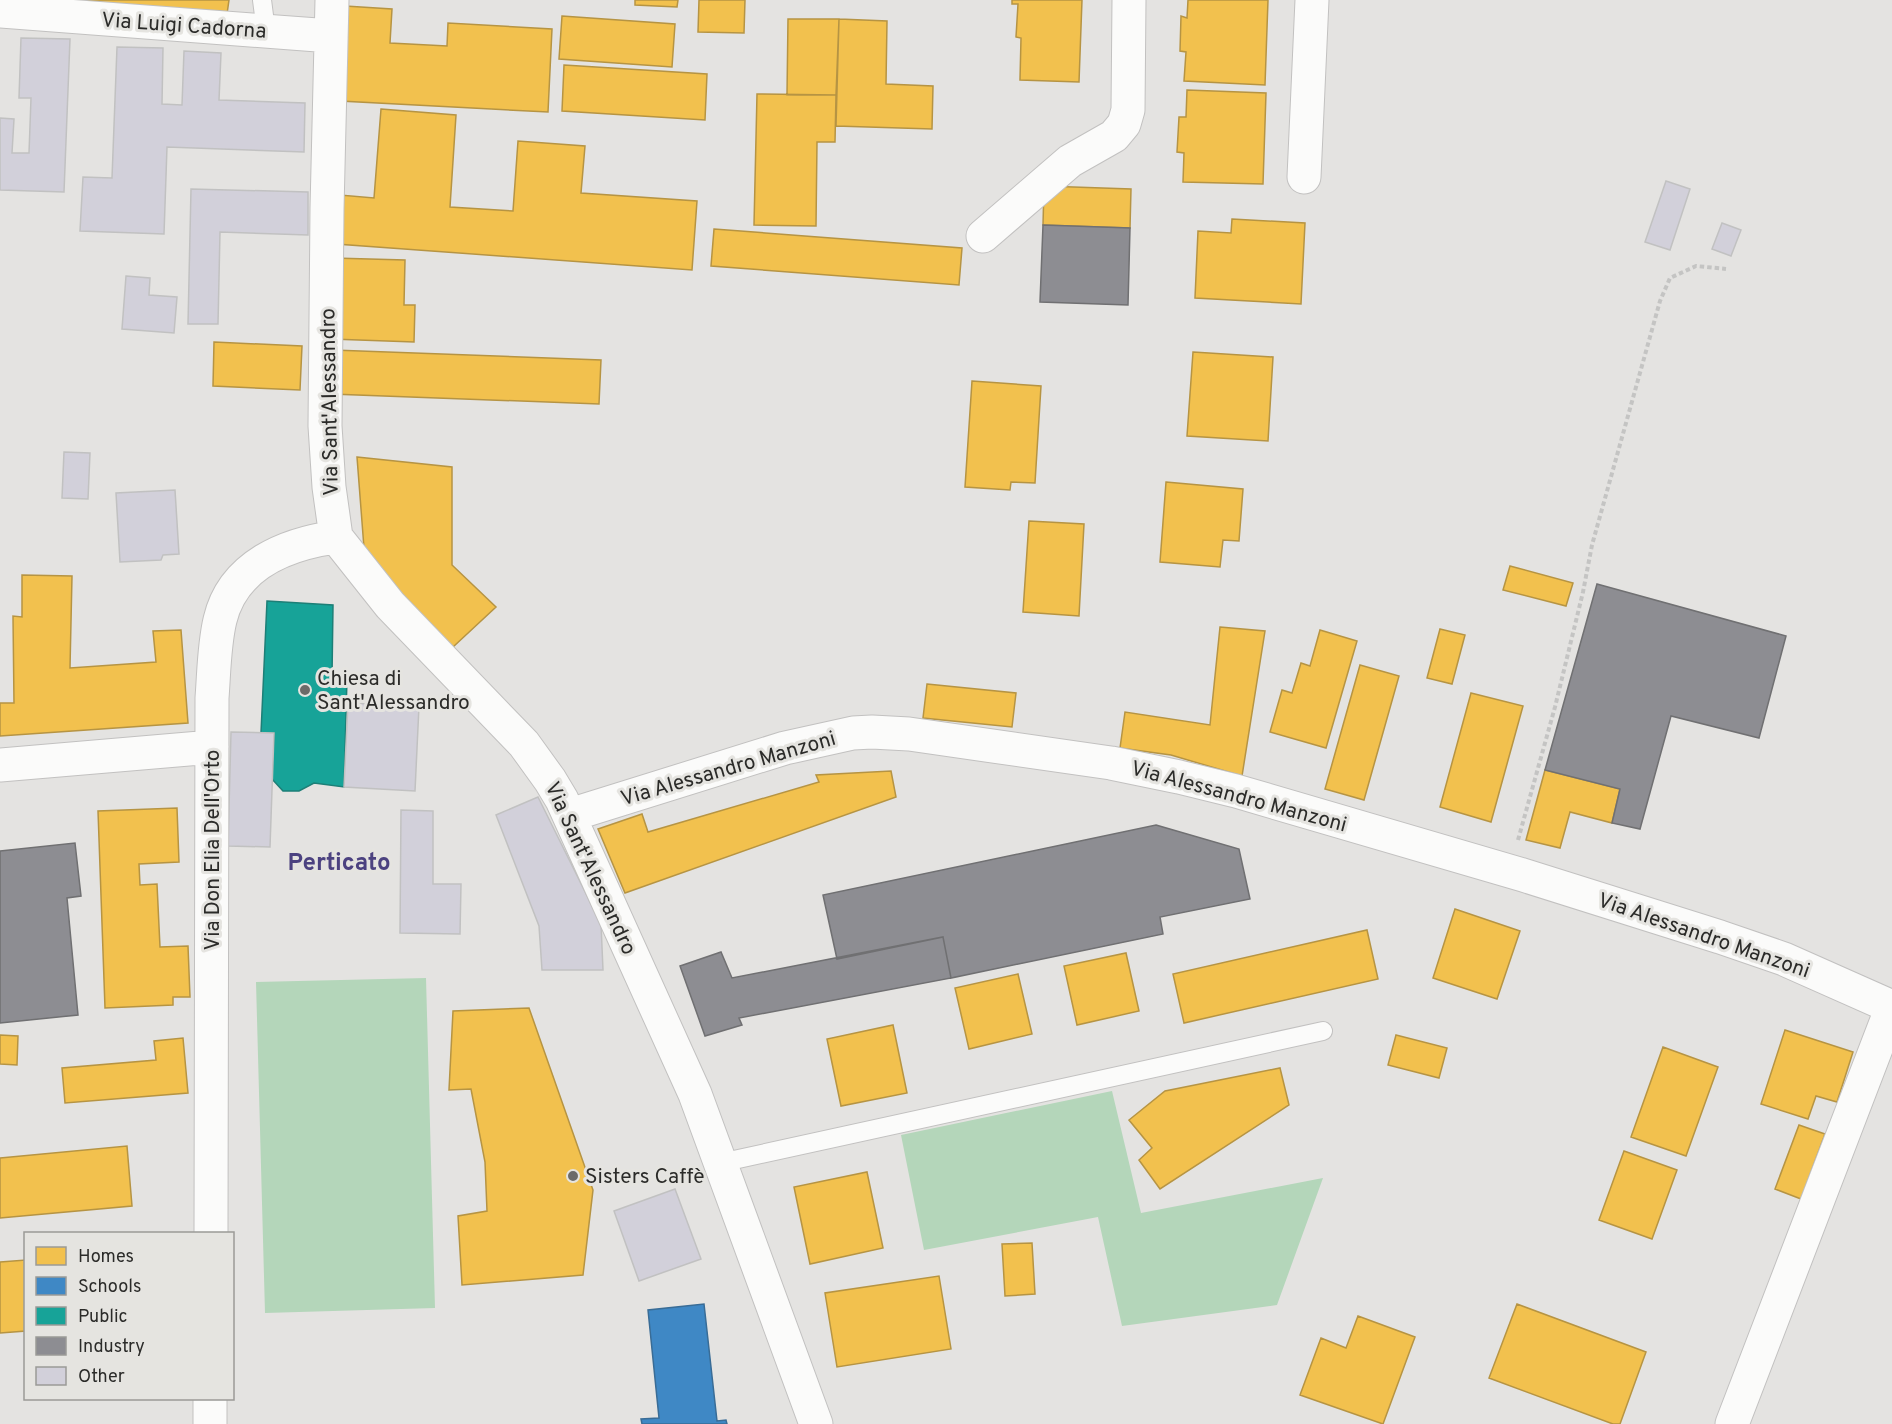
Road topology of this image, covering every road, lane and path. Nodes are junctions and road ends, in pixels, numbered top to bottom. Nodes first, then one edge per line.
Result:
1 (332, 0) edge
2 (1129, 0) edge
3 (1312, 0) edge
4 (0, 11) edge
5 (264, 16) edge
6 (331, 36) junction
7 (1304, 177) dead end
8 (983, 236) dead end
9 (1726, 269) dead end
10 (336, 537) junction
11 (212, 747) junction
12 (0, 765) edge
13 (570, 815) junction
14 (1510, 872) junction
15 (1892, 1007) edge
16 (1323, 1030) dead end
17 (720, 1162) junction
18 (211, 1232) edge
19 (210, 1400) edge
20 (210, 1424) edge
21 (816, 1424) edge
22 (1732, 1424) edge

1 - 6 street, Via Sant'Alessandro
2 - 8 street
3 - 7 street
4 - 5 street, Via Luigi Cadorna
5 - 6 street, Via Luigi Cadorna
6 - 10 street, Via Sant'Alessandro
9 - 14 path
10 - 11 street, Via Don Elia Dell'Orto
10 - 13 street, Via Sant'Alessandro
11 - 12 street
11 - 18 street, Via Don Elia Dell'Orto
13 - 14 street, Via Alessandro Manzoni
13 - 17 street, Via Sant'Alessandro
14 - 15 street, Via Alessandro Manzoni
15 - 22 street
16 - 17 lane
17 - 21 street, Via Sant'Alessandro
19 - 20 street

